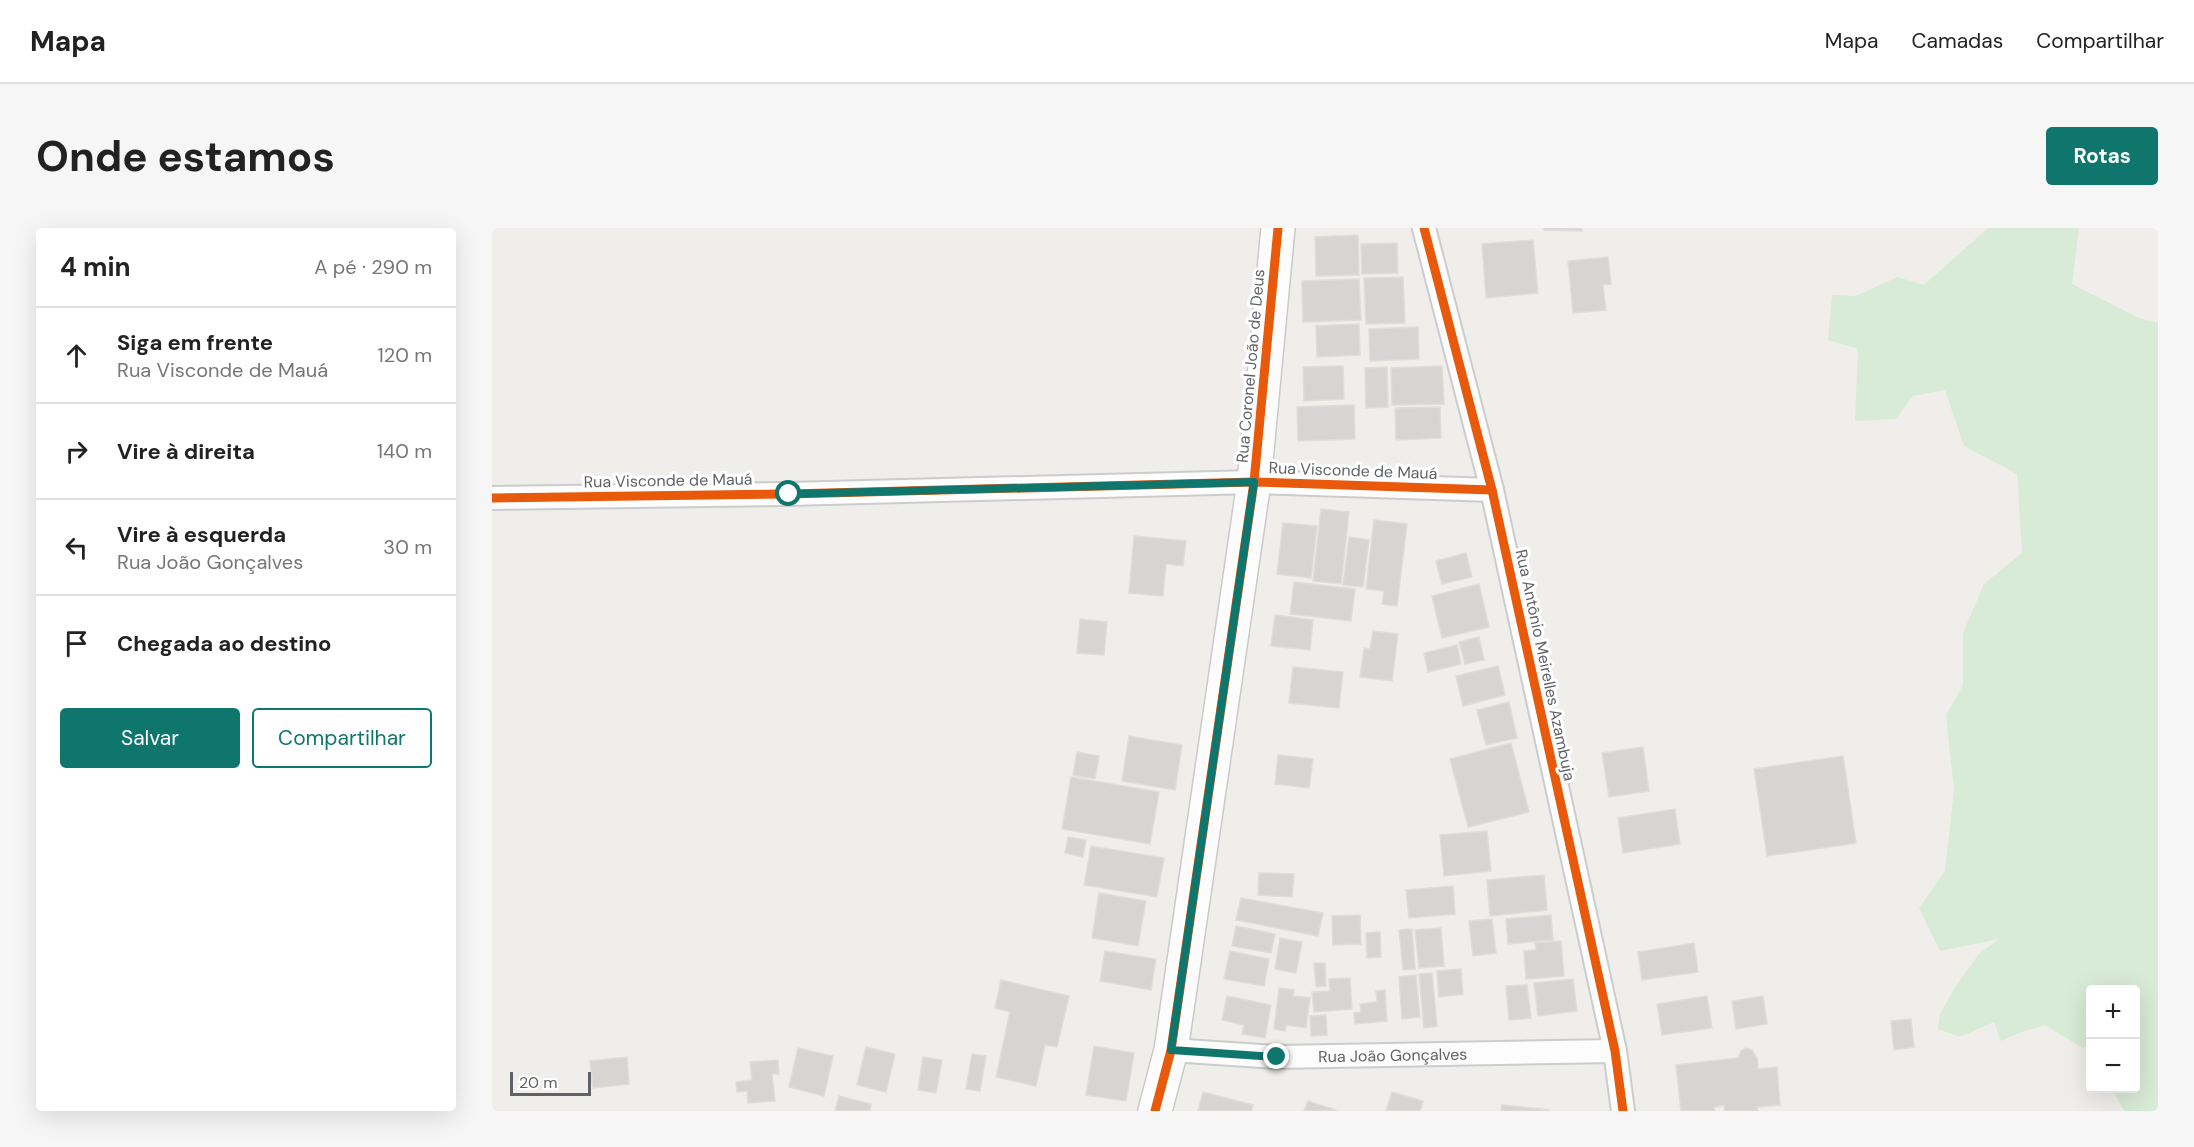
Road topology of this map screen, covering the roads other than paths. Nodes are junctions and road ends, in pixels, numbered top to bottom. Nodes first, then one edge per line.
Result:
1 (1278, 228) edge
2 (1424, 228) edge
3 (1254, 482) junction
4 (1492, 490) junction
5 (492, 498) edge
6 (1171, 1050) junction
7 (1615, 1051) junction
8 (1155, 1111) edge
9 (1623, 1111) edge

1 - 3 street, Rua Coronel João de Deus
2 - 4 street, Rua Antônio Meirelles Azambuja
3 - 4 street, Rua Visconde de Mauá
3 - 5 street, Rua Visconde de Mauá
3 - 6 street, Rua Coronel João de Deus
4 - 7 street, Rua Antônio Meirelles Azambuja
6 - 7 street, Rua João Gonçalves
6 - 8 street, Rua Coronel João de Deus
7 - 9 street, Rua Antônio Meirelles Azambuja

